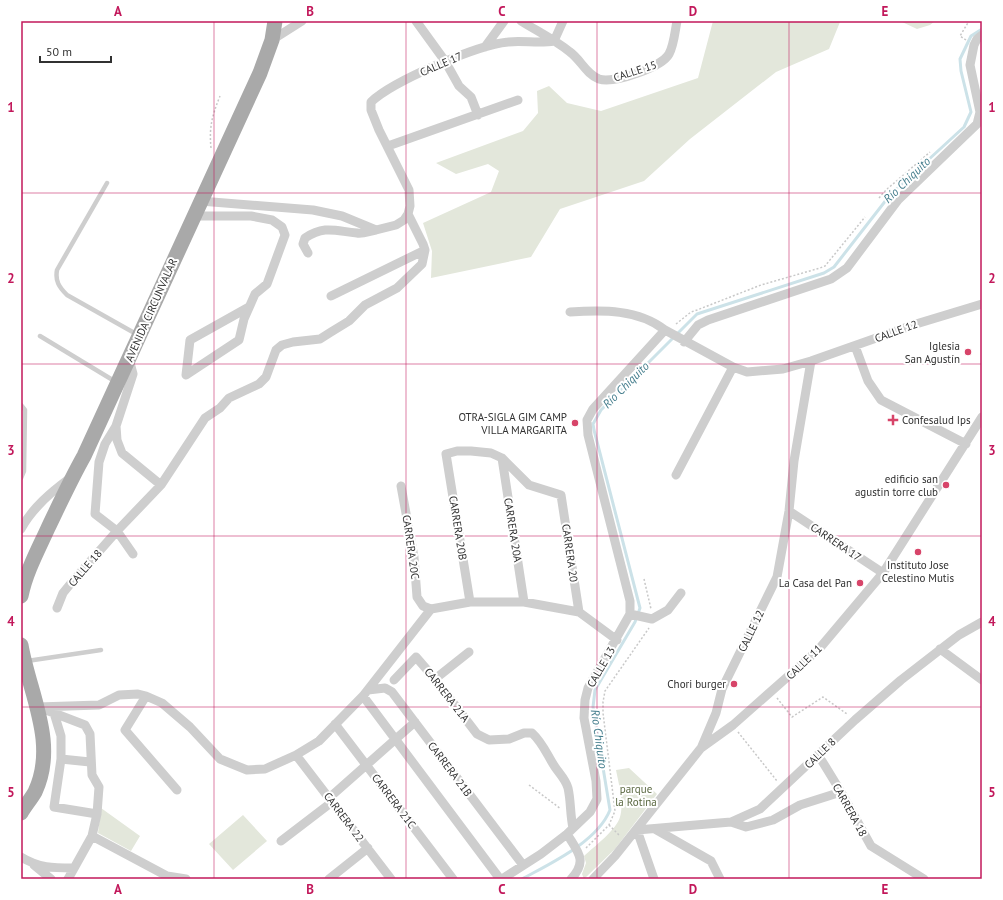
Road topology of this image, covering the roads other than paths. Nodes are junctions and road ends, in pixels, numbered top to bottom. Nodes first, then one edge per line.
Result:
1 (275, 21) edge
2 (302, 21) edge
3 (416, 21) edge
4 (504, 21) edge
5 (521, 21) edge
6 (563, 21) edge
7 (677, 21) edge
8 (982, 35) edge
9 (272, 40) junction
10 (554, 41) junction
11 (485, 47) junction
12 (978, 48) edge
13 (445, 61) junction
14 (518, 100) dead end
15 (478, 115) junction
16 (388, 146) junction
17 (107, 183) dead end
18 (200, 201) junction
19 (408, 214) junction
20 (194, 216) junction
21 (376, 230) junction
22 (425, 250) junction
23 (308, 253) dead end
24 (331, 296) dead end
25 (982, 304) edge
26 (249, 307) junction
27 (570, 312) dead end
28 (40, 336) dead end
29 (139, 336) junction
30 (675, 336) junction
31 (855, 346) junction
32 (129, 359) junction
33 (811, 361) junction
34 (733, 367) junction
35 (118, 383) junction
36 (21, 405) edge
37 (982, 417) edge
38 (116, 426) junction
39 (966, 444) junction
40 (502, 458) junction
41 (676, 475) dead end
42 (72, 476) junction
43 (21, 478) edge
44 (161, 485) junction
45 (401, 486) dead end
46 (789, 511) junction
47 (24, 520) edge
48 (21, 529) edge
49 (117, 531) junction
50 (133, 554) dead end
51 (882, 573) junction
52 (681, 593) dead end
53 (21, 596) edge
54 (470, 602) junction
55 (524, 602) junction
56 (57, 608) dead end
57 (427, 608) junction
58 (579, 612) junction
59 (632, 615) junction
60 (982, 622) edge
61 (617, 640) junction
62 (21, 645) edge
63 (940, 649) junction
64 (101, 650) dead end
65 (469, 652) dead end
66 (24, 661) junction
67 (435, 679) junction
68 (394, 680) dead end
69 (982, 680) edge
70 (365, 693) junction
71 (146, 696) junction
72 (38, 707) junction
73 (54, 713) junction
74 (415, 722) junction
75 (335, 724) junction
76 (394, 739) junction
77 (701, 748) junction
78 (296, 755) junction
79 (61, 759) junction
80 (822, 761) dead end
81 (90, 762) junction
82 (368, 766) junction
83 (177, 790) dead end
84 (841, 792) junction
85 (331, 800) junction
86 (21, 813) edge
87 (97, 814) junction
88 (731, 822) junction
89 (655, 829) junction
90 (637, 830) junction
91 (571, 835) junction
92 (92, 836) junction
93 (281, 842) dead end
94 (368, 848) junction
95 (21, 857) edge
96 (34, 865) junction
97 (523, 866) junction
98 (73, 868) junction
99 (169, 878) edge
100 (51, 879) edge
101 (68, 879) edge
102 (186, 879) edge
103 (329, 879) edge
104 (391, 879) edge
105 (453, 879) edge
106 (501, 879) edge
107 (571, 879) edge
108 (593, 879) edge
109 (654, 879) edge
110 (720, 879) edge
111 (924, 879) edge

1 - 9 main road, AVENIDA CIRCUNVALAR
2 - 9 street
3 - 13 street
4 - 11 street
5 - 10 street, CALLE 15
6 - 10 street
7 - 10 street, CALLE 15
8 - 12 street
9 - 18 main road, AVENIDA CIRCUNVALAR
10 - 11 street, CALLE 17
11 - 13 street, CALLE 17
12 - 30 street
13 - 15 street
13 - 16 street, CALLE 17
14 - 15 street
15 - 16 street
16 - 19 street
17 - 29 lane
18 - 20 main road, AVENIDA CIRCUNVALAR
18 - 21 street
19 - 21 street
19 - 22 street
20 - 26 street
20 - 29 main road, AVENIDA CIRCUNVALAR
21 - 23 street
22 - 24 street
22 - 44 street, CALLE 18
25 - 31 street, CALLE 12
26 - 26 street
27 - 30 street, CALLE 12
28 - 35 lane
29 - 32 main road, AVENIDA CIRCUNVALAR
30 - 34 street, CALLE 12
30 - 59 street
31 - 33 street, CALLE 12
31 - 39 street
32 - 35 main road, AVENIDA CIRCUNVALAR
32 - 38 street
33 - 34 street, CALLE 12
33 - 46 street, CALLE 12
34 - 41 street
35 - 42 main road, AVENIDA CIRCUNVALAR
36 - 43 lane
37 - 39 street, CALLE 11
38 - 44 street
38 - 49 street
39 - 51 street, CALLE 11
40 - 54 street, CARRERA 20B
40 - 55 street, CARRERA 20A
40 - 58 street, CARRERA 20
42 - 47 street
42 - 53 main road, AVENIDA CIRCUNVALAR
44 - 49 street, CALLE 18
45 - 57 street, CARRERA 20C
46 - 51 street, CARRERA 17
46 - 77 street, CALLE 12
47 - 48 street
49 - 50 street
49 - 56 street, CALLE 18
51 - 77 street, CALLE 11
52 - 59 street
54 - 55 street
54 - 57 street
55 - 58 street
57 - 70 street
58 - 61 street
59 - 61 street, CALLE 13
60 - 63 street, CALLE 8
61 - 91 street, CALLE 13
62 - 66 main road
63 - 69 street
63 - 88 street, CALLE 8
64 - 66 lane
65 - 67 street
66 - 72 main road
67 - 68 street, CARRERA 21A
67 - 91 street, CARRERA 21A
70 - 74 street, CARRERA 21B
70 - 75 street
70 - 76 street
71 - 72 street
71 - 78 street
71 - 83 street
72 - 73 street
72 - 86 main road
73 - 79 street
73 - 81 street
74 - 76 street
74 - 97 street, CARRERA 21B
75 - 78 street
75 - 82 street, CARRERA 21C
76 - 82 street
76 - 106 street
77 - 90 street, CALLE 11
78 - 85 street, CARRERA 22
79 - 81 street
79 - 87 street
80 - 84 street, CARRERA 18
81 - 87 street
82 - 85 street
82 - 105 street, CARRERA 21C
84 - 88 street
84 - 111 street, CARRERA 18
85 - 93 street
85 - 94 street, CARRERA 22
87 - 92 street
88 - 89 street, CALLE 8
89 - 90 street, CALLE 8
89 - 110 street
90 - 108 street, CALLE 11
90 - 109 street
91 - 97 street, CALLE 13
91 - 107 street
92 - 98 street
92 - 99 street
94 - 103 street
94 - 104 street, CARRERA 22
95 - 96 street
96 - 98 street
96 - 100 street
97 - 106 street, CALLE 13
98 - 101 street
99 - 102 street

